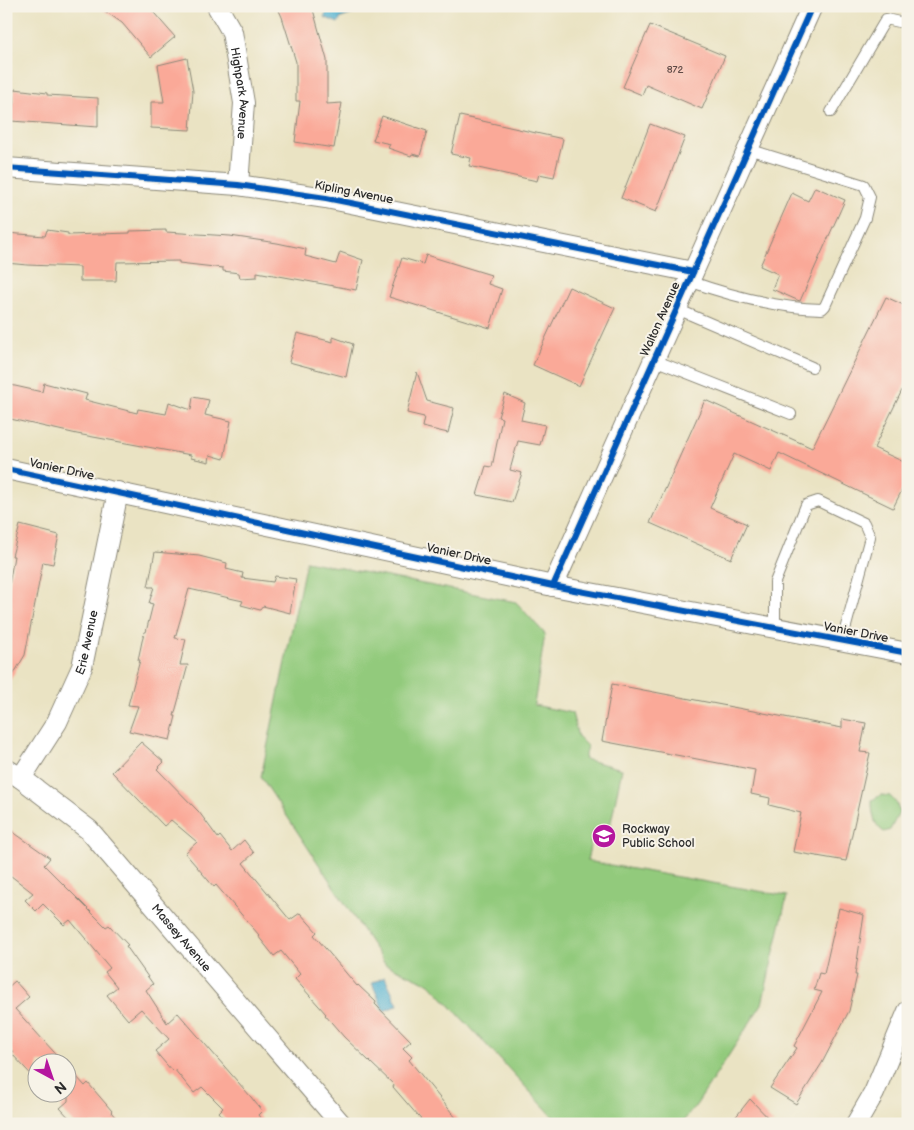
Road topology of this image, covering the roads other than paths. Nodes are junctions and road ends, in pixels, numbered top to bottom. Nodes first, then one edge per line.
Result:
1 (216, 6) edge
2 (812, 6) edge
3 (908, 24) edge
4 (831, 112) dead end
5 (748, 149) junction
6 (6, 168) edge
7 (238, 185) junction
8 (691, 276) junction
9 (677, 309) junction
10 (654, 360) junction
11 (812, 367) dead end
12 (790, 414) dead end
13 (6, 469) edge
14 (118, 492) junction
15 (553, 586) junction
16 (775, 628) junction
17 (842, 641) junction
18 (908, 653) edge
19 (14, 773) edge
20 (908, 1011) edge
21 (341, 1124) edge
22 (856, 1124) edge

1 - 7 street, Highpark Avenue
2 - 5 street, Walton Avenue
3 - 4 lane
5 - 8 street, Walton Avenue
5 - 8 lane
6 - 7 street, Kipling Avenue
7 - 8 street, Kipling Avenue
8 - 9 street, Walton Avenue
9 - 10 street, Walton Avenue
9 - 11 lane
10 - 12 lane
10 - 15 street, Walton Avenue
13 - 14 street, Vanier Drive
14 - 15 street, Vanier Drive
14 - 19 street, Erie Avenue
15 - 16 street, Vanier Drive
16 - 17 street, Vanier Drive
16 - 17 lane
17 - 18 street, Vanier Drive
19 - 21 street, Massey Avenue
20 - 22 street

